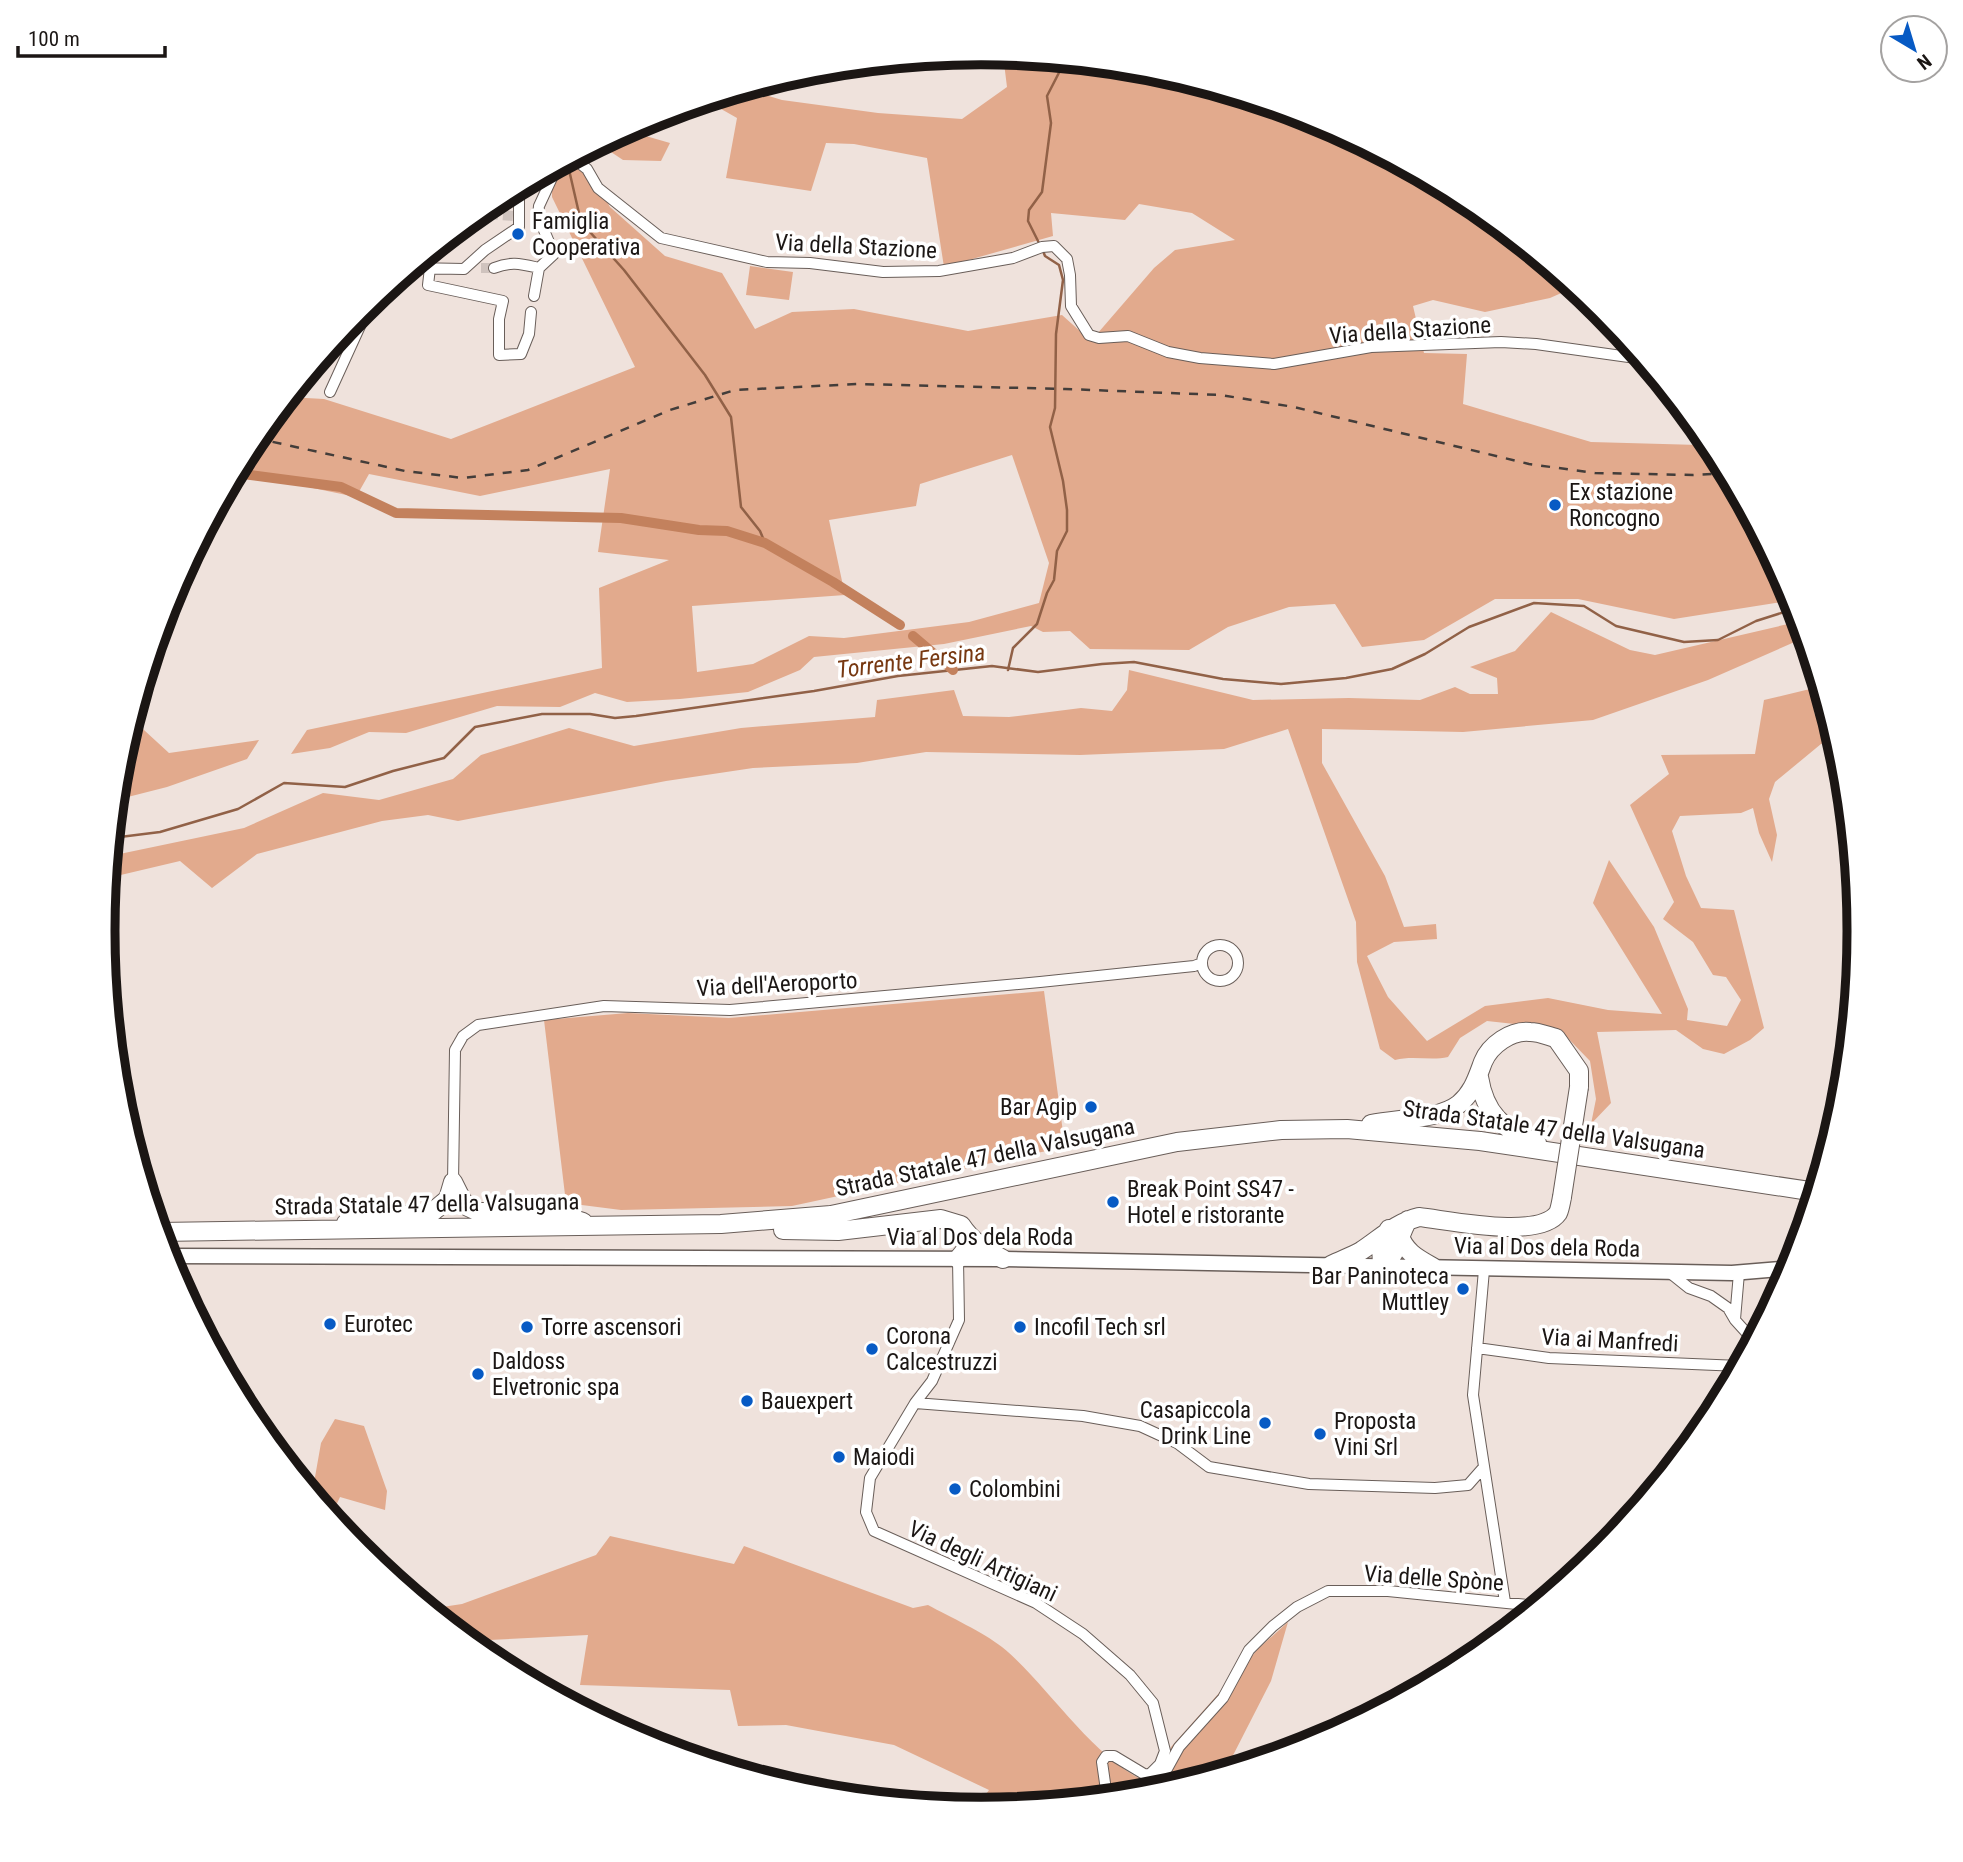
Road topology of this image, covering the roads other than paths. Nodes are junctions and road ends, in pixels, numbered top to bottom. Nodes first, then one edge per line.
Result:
1 (580, 164) edge
2 (551, 179) edge
3 (518, 200) edge
4 (517, 215) junction
5 (538, 216) junction
6 (431, 263) edge
7 (481, 268) tunnel mouth
8 (494, 268) tunnel mouth
9 (539, 268) junction
10 (424, 269) edge
11 (430, 269) junction
12 (464, 269) junction
13 (534, 296) dead end
14 (531, 312) dead end
15 (359, 329) edge
16 (1630, 357) edge
17 (330, 392) dead end
18 (1202, 962) dead end
19 (1479, 1077) junction
20 (1347, 1129) junction
21 (1152, 1131) dead end
22 (1177, 1142) junction
23 (1081, 1147) dead end
24 (1557, 1152) junction
25 (1067, 1165) junction
26 (453, 1181) junction
27 (1807, 1191) edge
28 (1805, 1199) edge
29 (600, 1227) junction
30 (1399, 1227) junction
31 (321, 1230) junction
32 (783, 1230) junction
33 (170, 1232) edge
34 (968, 1236) junction
35 (173, 1240) edge
36 (179, 1256) edge
37 (958, 1259) junction
38 (1003, 1259) junction
39 (1331, 1265) junction
40 (1382, 1266) junction
41 (1433, 1267) junction
42 (1779, 1269) edge
43 (1484, 1270) junction
44 (1669, 1272) junction
45 (1739, 1273) junction
46 (1735, 1320) junction
47 (1748, 1334) edge
48 (1477, 1348) junction
49 (1731, 1366) edge
50 (915, 1403) junction
51 (1483, 1468) junction
52 (1505, 1602) junction
53 (1525, 1605) edge
54 (1151, 1773) junction
55 (1106, 1788) edge

1 - 16 street, Via della Stazione
2 - 5 street
3 - 4 street
4 - 5 street
4 - 12 street
5 - 9 street
6 - 11 street
7 - 12 street
8 - 9 street
9 - 13 street
10 - 11 street
11 - 12 street
11 - 14 street
15 - 17 street
18 - 26 street, Via dell'Aeroporto
19 - 20 highway
19 - 24 highway
19 - 30 highway, bridge
20 - 22 highway, Strada Statale 47 della Valsugana
20 - 24 highway, Strada Statale 47 della Valsugana
21 - 22 highway
22 - 25 highway, Strada Statale 47 della Valsugana
23 - 25 highway
24 - 27 highway, Strada Statale 47 della Valsugana
25 - 29 highway, Strada Statale 47 della Valsugana
26 - 29 highway
26 - 31 highway
28 - 32 highway, Strada Statale 47 della Valsugana
29 - 31 highway, Strada Statale 47 della Valsugana
30 - 39 highway
30 - 40 highway
30 - 41 highway
31 - 33 highway, Strada Statale 47 della Valsugana
32 - 34 highway
32 - 35 highway, Strada Statale 47 della Valsugana
34 - 37 highway
34 - 38 highway
36 - 37 main road, Via al Dos dela Roda
37 - 38 main road, Via al Dos dela Roda
37 - 50 street, Via degli Artigiani
38 - 39 main road, Via al Dos dela Roda
39 - 40 main road, Via al Dos dela Roda
40 - 41 main road, Via al Dos dela Roda
41 - 43 main road, Via al Dos dela Roda
42 - 45 main road, Via al Dos dela Roda
43 - 44 main road, Via al Dos dela Roda
43 - 48 street
44 - 45 main road, Via al Dos dela Roda
44 - 46 street
45 - 46 street
46 - 47 street
48 - 49 street, Via ai Manfredi
48 - 51 street
50 - 51 street
50 - 54 street, Via degli Artigiani
51 - 52 street
52 - 53 street, Via delle Spòne
52 - 54 street, Via delle Spòne
54 - 55 street

